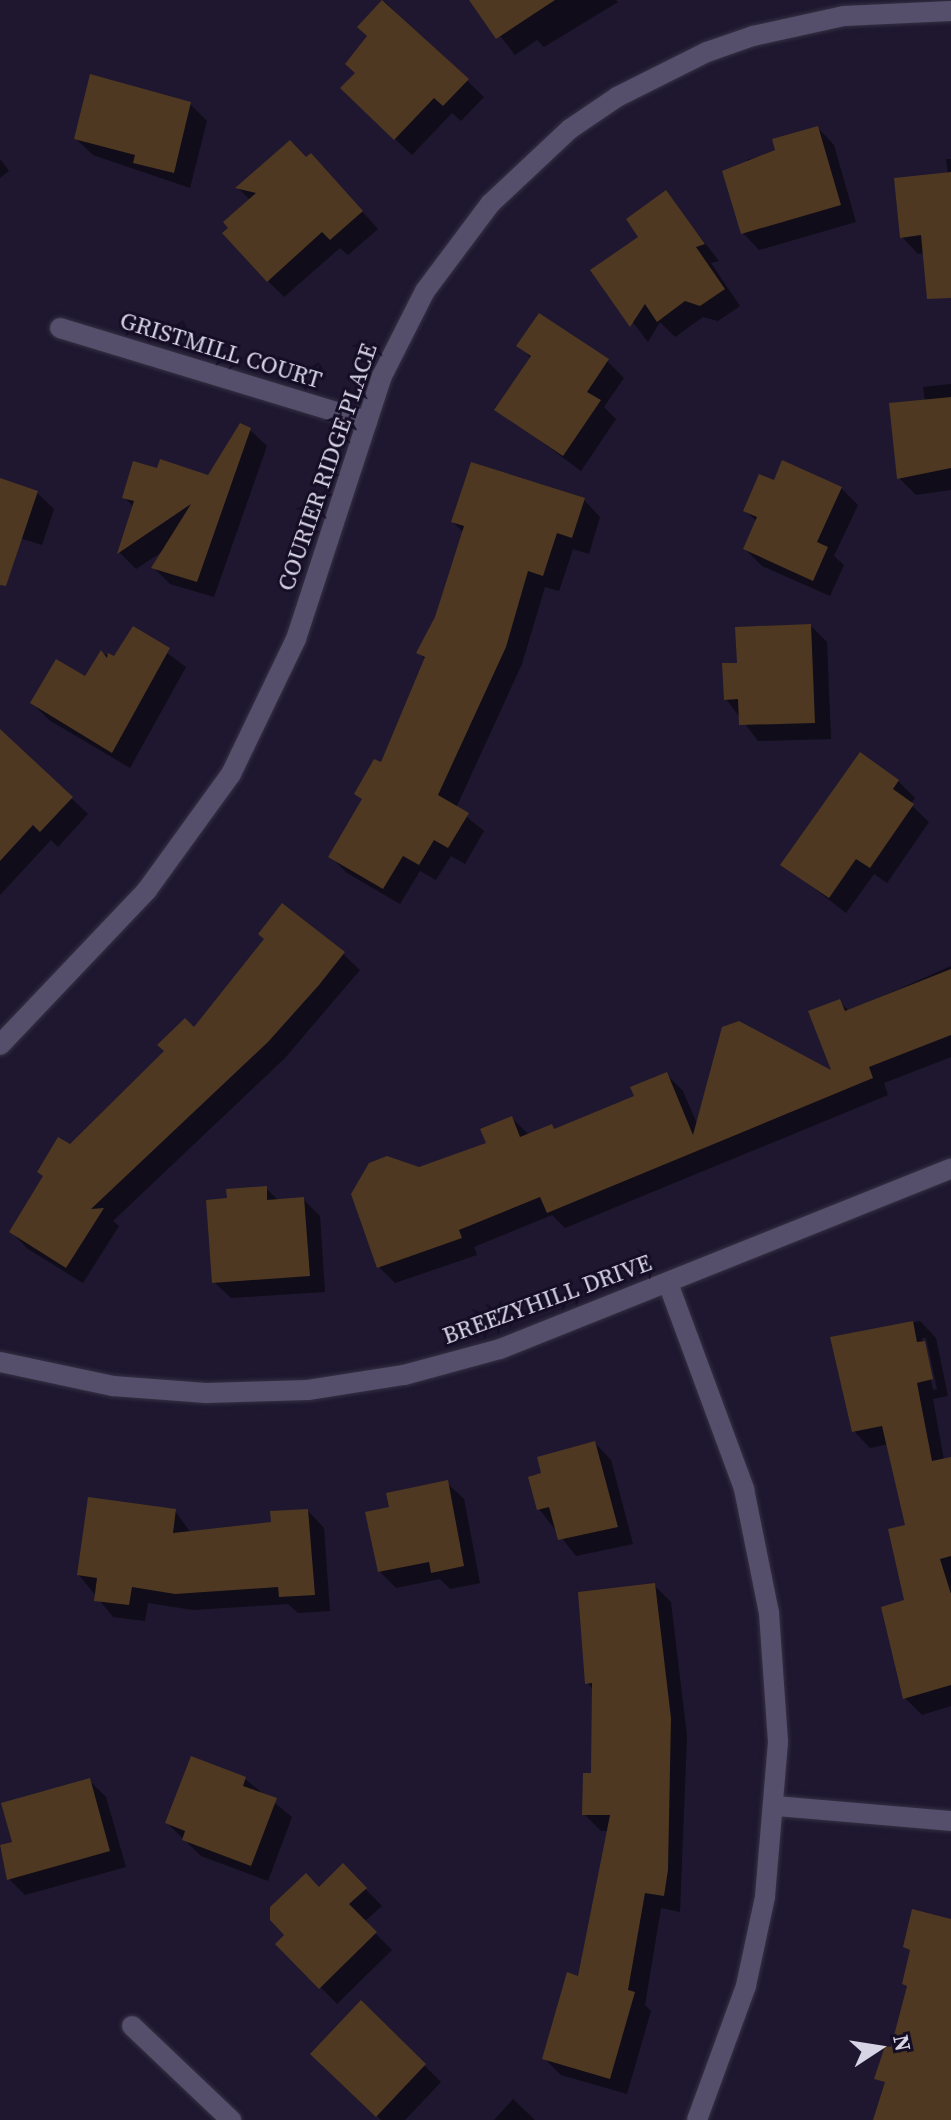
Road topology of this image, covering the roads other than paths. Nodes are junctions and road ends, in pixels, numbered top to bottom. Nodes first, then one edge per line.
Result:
1 (951, 11) edge
2 (60, 328) dead end
3 (367, 421) junction
4 (0, 1045) edge
5 (951, 1169) edge
6 (668, 1283) junction
7 (0, 1362) edge
8 (776, 1806) junction
9 (951, 1821) edge
10 (132, 2026) dead end
11 (231, 2120) edge
12 (697, 2120) edge

1 - 3 street, COURIER RIDGE PLACE
2 - 3 street, GRISTMILL COURT
3 - 4 street, COURIER RIDGE PLACE
5 - 6 street, BREEZYHILL DRIVE
6 - 7 street, BREEZYHILL DRIVE
6 - 8 street
8 - 9 street
8 - 12 street
10 - 11 street

